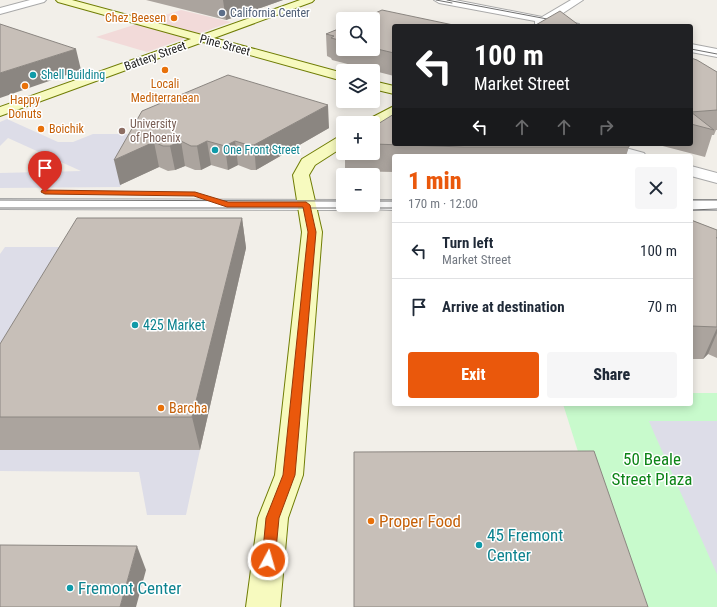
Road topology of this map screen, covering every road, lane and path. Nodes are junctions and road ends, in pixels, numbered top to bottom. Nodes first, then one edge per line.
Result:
1 (41, 0) edge
2 (61, 0) edge
3 (310, 0) edge
4 (439, 0) edge
5 (578, 0) edge
6 (0, 11) edge
7 (544, 20) junction
8 (538, 24) edge
9 (565, 24) edge
10 (202, 39) junction
11 (693, 48) edge
12 (717, 53) edge
13 (336, 75) edge
14 (380, 87) edge
15 (392, 90) edge
16 (392, 111) edge
17 (0, 112) edge
18 (380, 118) edge
19 (336, 144) edge
20 (600, 146) edge
21 (630, 154) edge
22 (693, 172) edge
23 (717, 178) edge
24 (0, 192) edge
25 (0, 204) edge
26 (392, 204) edge
27 (227, 205) junction
28 (306, 205) junction
29 (336, 205) edge
30 (380, 205) edge
31 (693, 205) edge
32 (717, 205) edge
33 (264, 607) edge

1 - 6 street
2 - 10 main road, Pine Street
3 - 10 main road, Battery Street
4 - 7 street
5 - 7 street
7 - 8 street
7 - 9 street
10 - 13 main road, Pine Street
10 - 17 main road, Battery Street
11 - 12 street
14 - 15 main road
16 - 18 main road
19 - 28 main road
20 - 21 street
22 - 23 street
24 - 27 street
25 - 27 street
26 - 30 street
27 - 28 street
28 - 29 street
28 - 33 main road
31 - 32 street

